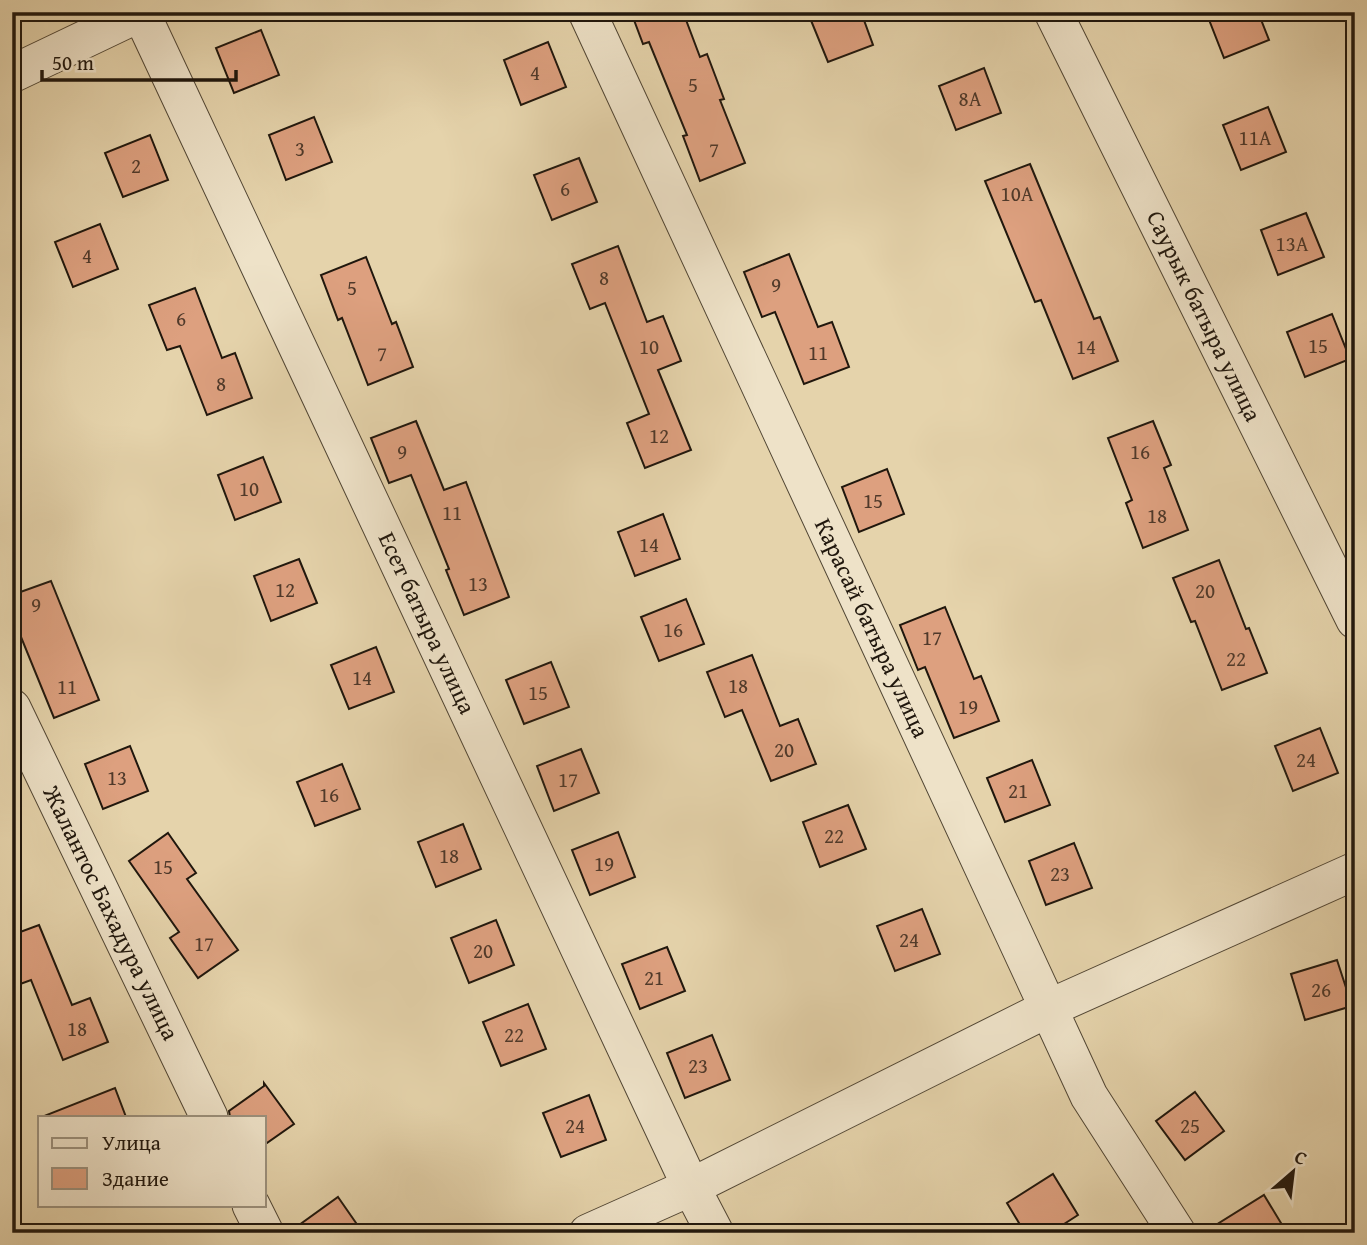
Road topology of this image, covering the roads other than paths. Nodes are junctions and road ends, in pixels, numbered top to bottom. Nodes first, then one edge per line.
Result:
1 (587, 12) edge
2 (1053, 12) edge
3 (141, 13) edge
4 (12, 74) edge
5 (1355, 620) edge
6 (12, 708) edge
7 (1355, 872) edge
8 (1047, 1009) junction
9 (209, 1116) edge
10 (691, 1187) junction
11 (252, 1206) edge
12 (265, 1233) edge
13 (588, 1233) edge
14 (716, 1233) edge
15 (1177, 1233) edge

1 - 8 street, Карасай батыра улица
2 - 5 street, Саурык батыра улица
3 - 4 street
3 - 10 street, Есет батыра улица
6 - 9 street, Жалантос Бахадура улица
7 - 8 street
8 - 10 street
8 - 15 street, Карасай батыра улица
10 - 13 street
10 - 14 street, Есет батыра улица
11 - 12 street

